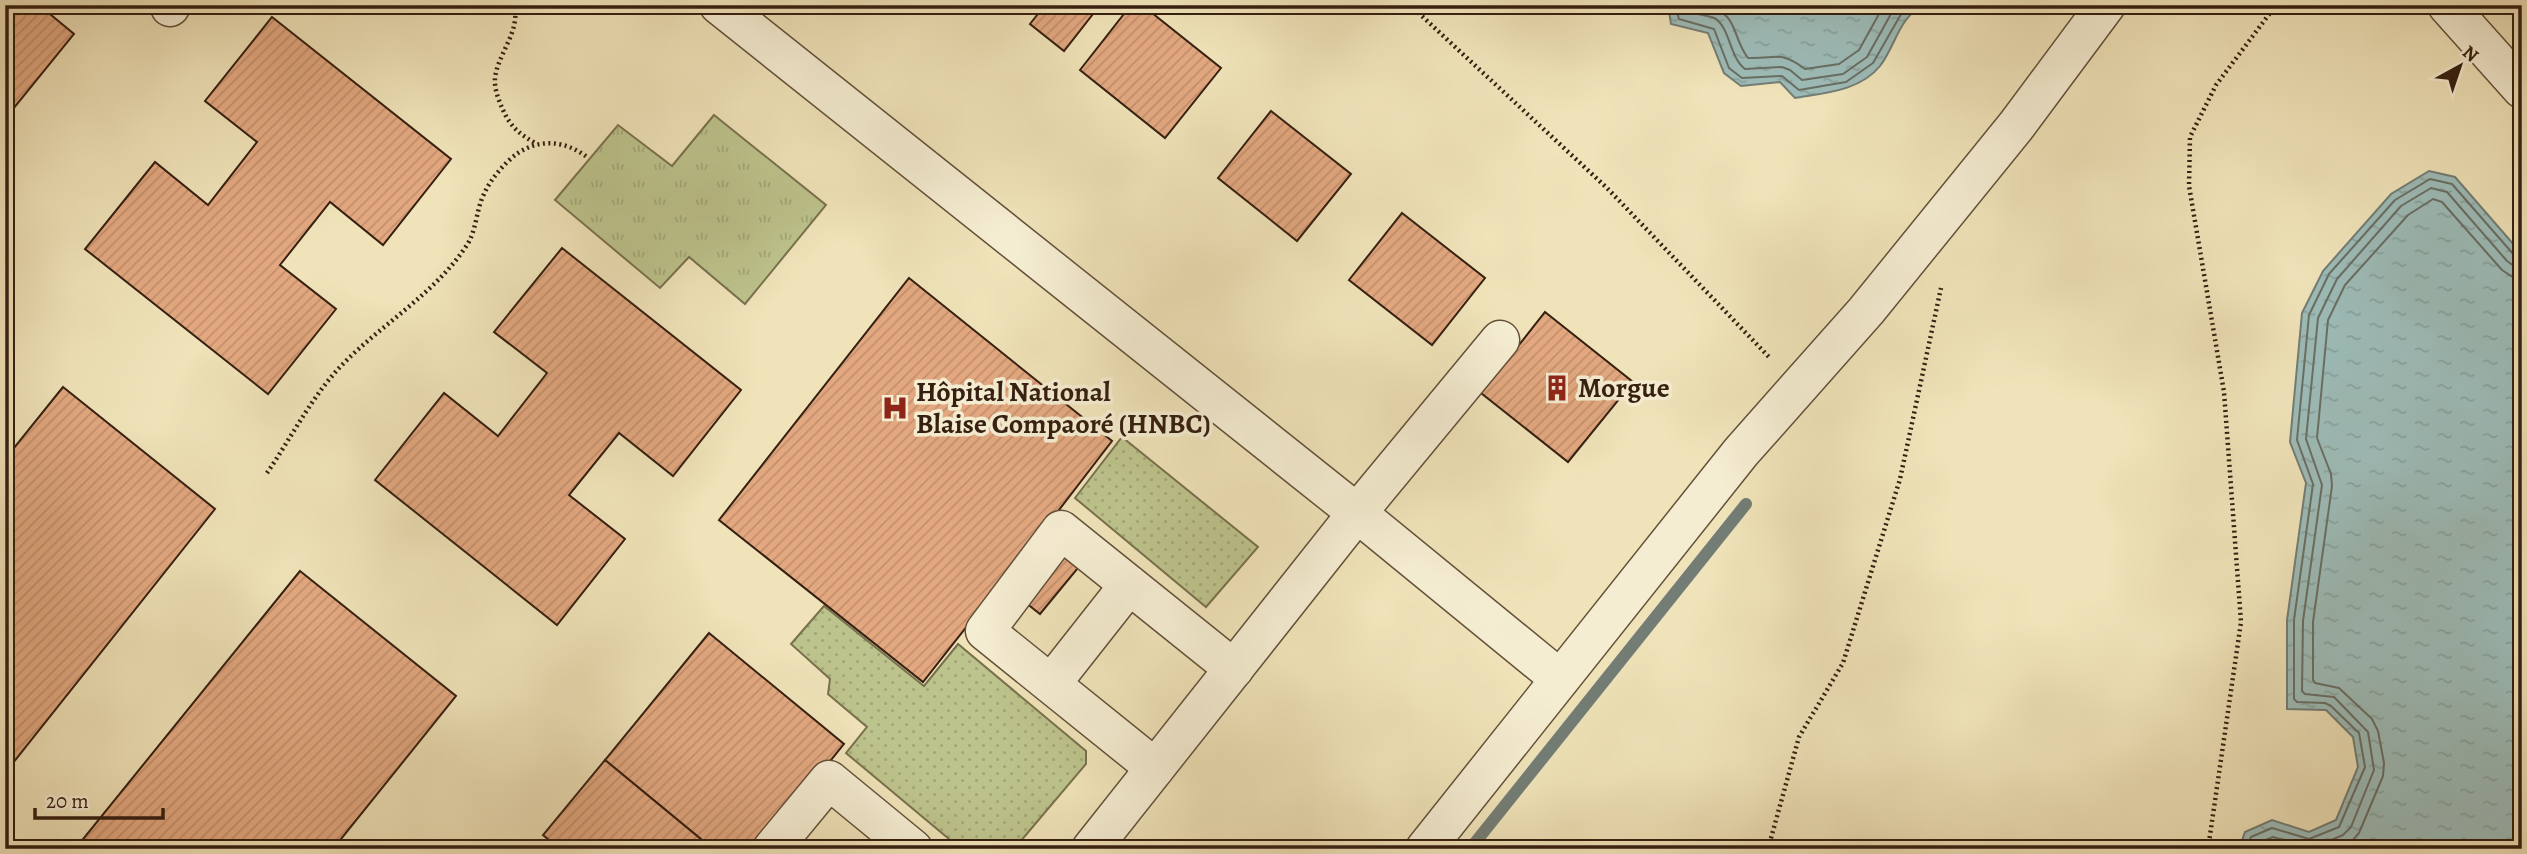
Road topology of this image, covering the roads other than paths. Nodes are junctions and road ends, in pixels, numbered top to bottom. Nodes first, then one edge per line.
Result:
1 (719, 5) edge
2 (2106, 5) edge
3 (2447, 5) edge
4 (2522, 89) edge
5 (1500, 340) dead end
6 (1357, 513) junction
7 (1129, 585) junction
8 (1234, 669) junction
9 (1560, 679) junction
10 (1051, 684) junction
11 (1155, 768) junction
12 (772, 849) edge
13 (913, 849) edge
14 (1091, 849) edge
15 (1425, 849) edge

1 - 6 street
2 - 9 street
3 - 4 street
5 - 6 street
6 - 8 street
6 - 9 street
7 - 8 street
7 - 10 street
7 - 10 street
8 - 11 street
9 - 15 street
10 - 11 street
11 - 14 street
12 - 13 street

